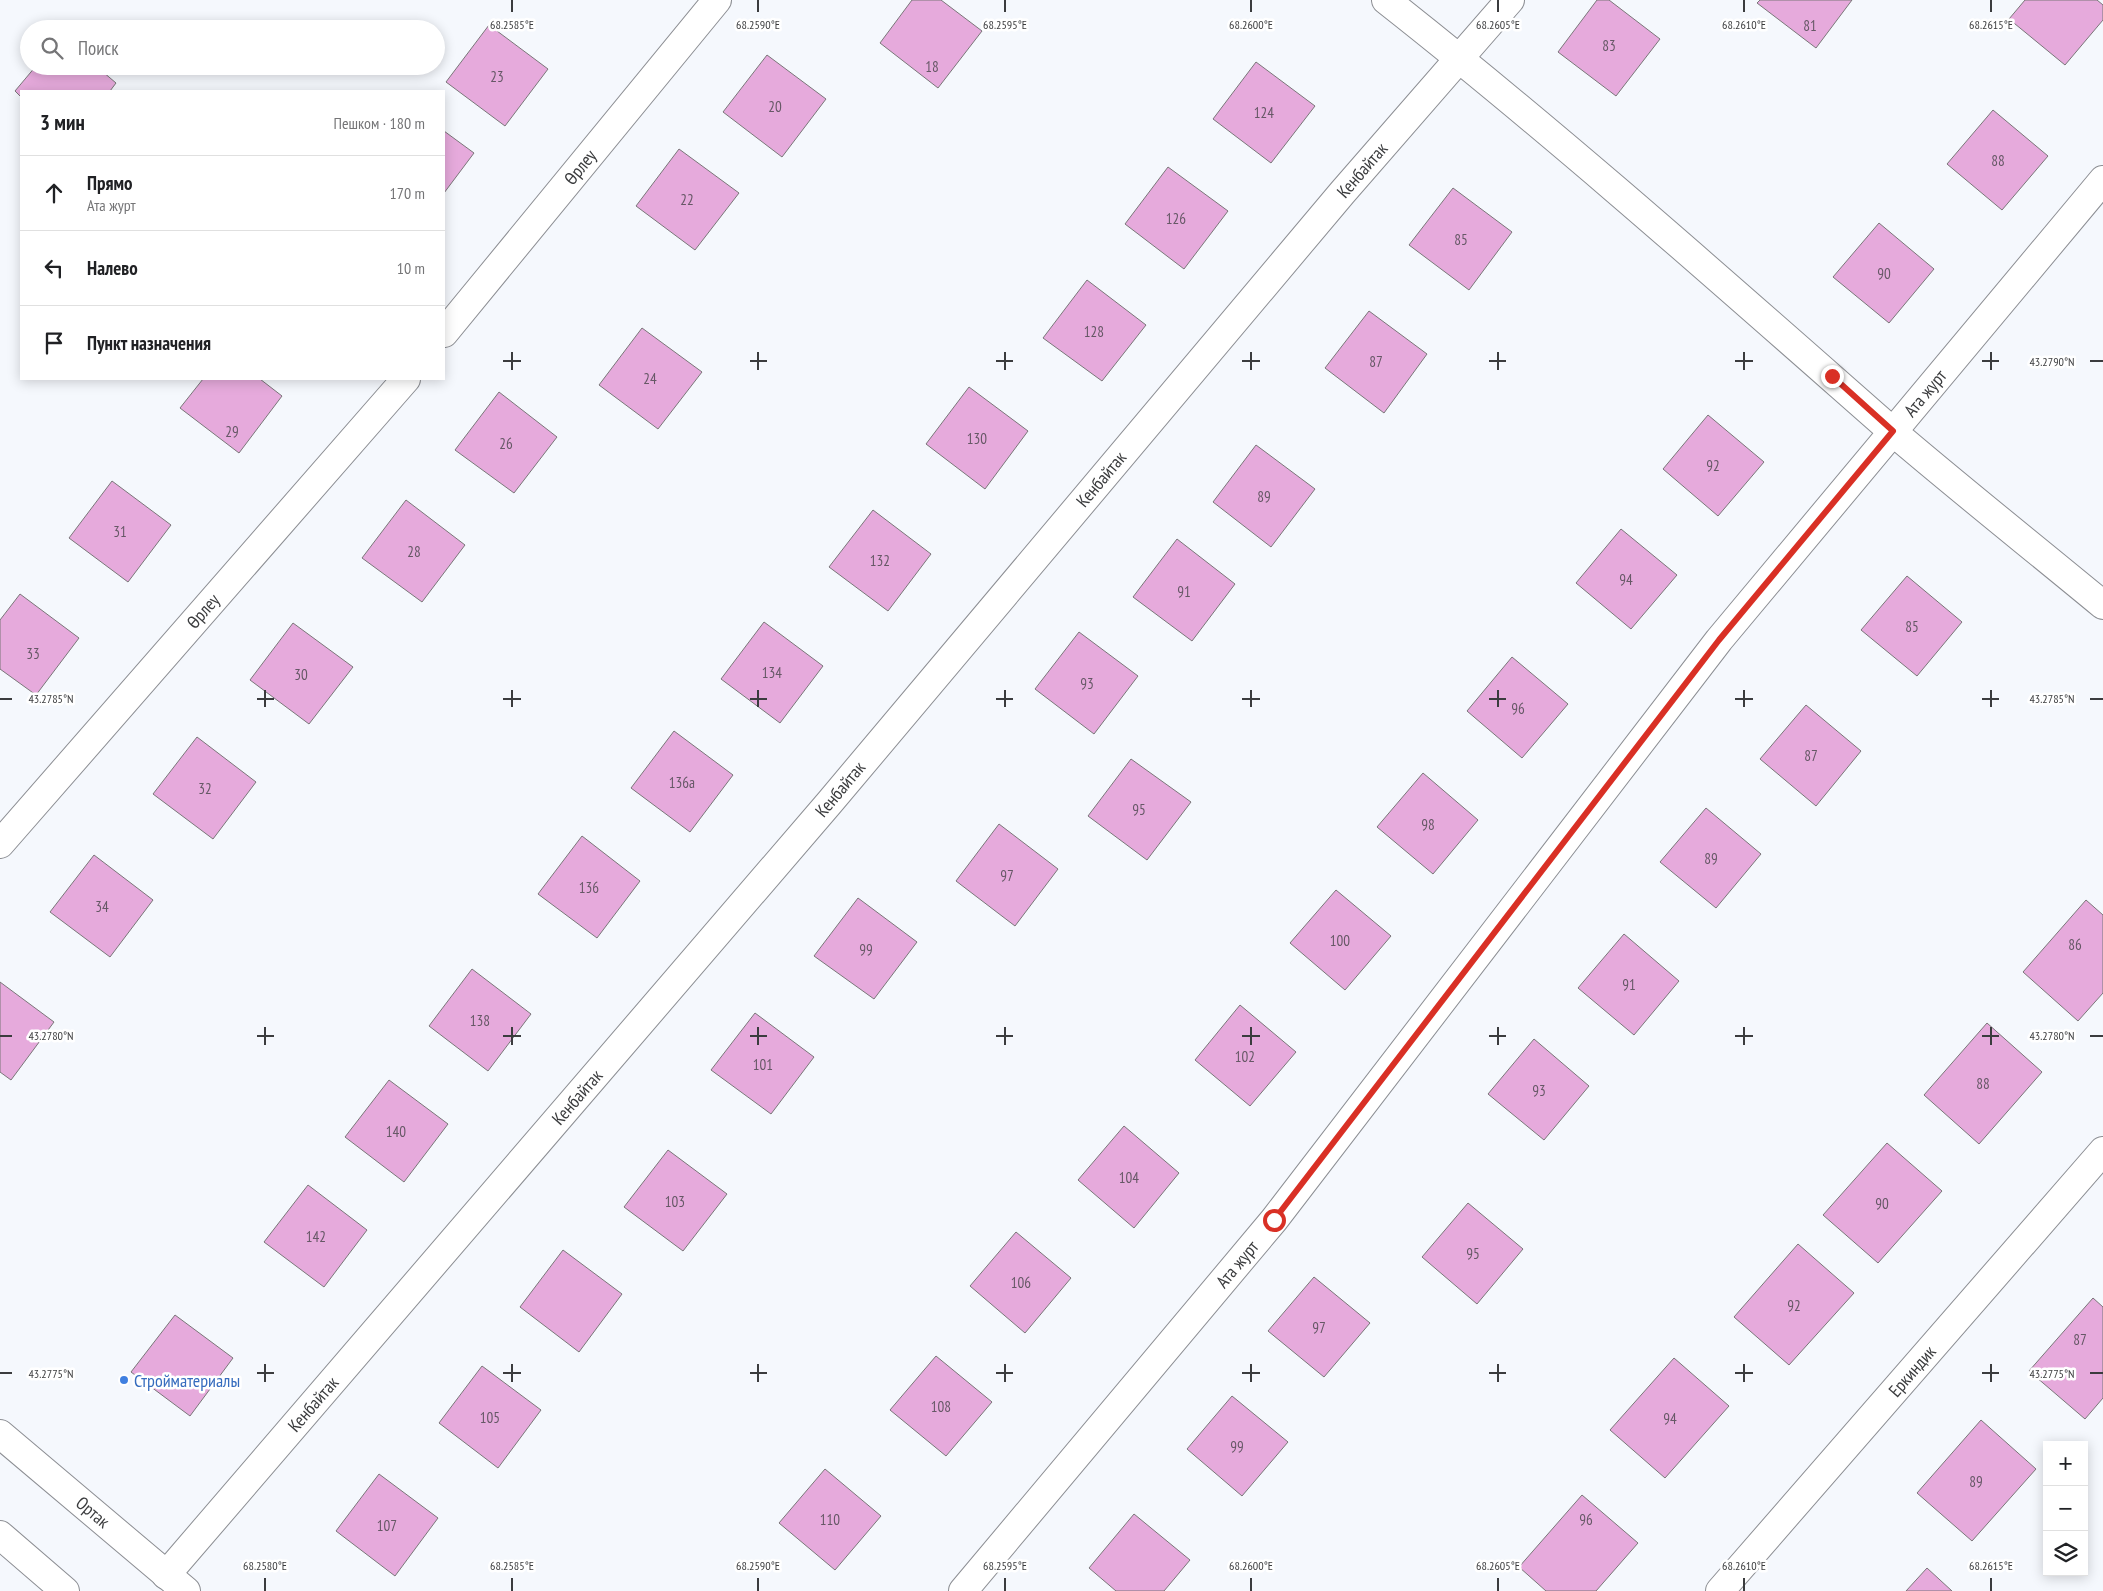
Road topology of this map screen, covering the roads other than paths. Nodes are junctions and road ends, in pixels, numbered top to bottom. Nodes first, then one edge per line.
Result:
1 (717, 0) edge
2 (1386, 0) edge
3 (1510, 0) edge
4 (1460, 58) junction
5 (2103, 180) edge
6 (445, 332) edge
7 (405, 380) edge
8 (1893, 431) junction
9 (2103, 605) edge
10 (0, 844) edge
11 (2103, 1151) edge
12 (0, 1434) edge
13 (0, 1535) edge
14 (176, 1583) edge
15 (65, 1591) edge
16 (963, 1591) edge
17 (1720, 1591) edge

1 - 6 street, Өрлеу
2 - 4 street
3 - 4 street, Кенбайтак
4 - 8 street
4 - 14 street, Кенбайтак
5 - 8 street, Ата журт
7 - 10 street, Өрлеу
8 - 9 street
8 - 16 street, Ата журт
11 - 17 street, Еркиндик
12 - 14 street, Ортак
13 - 15 street

